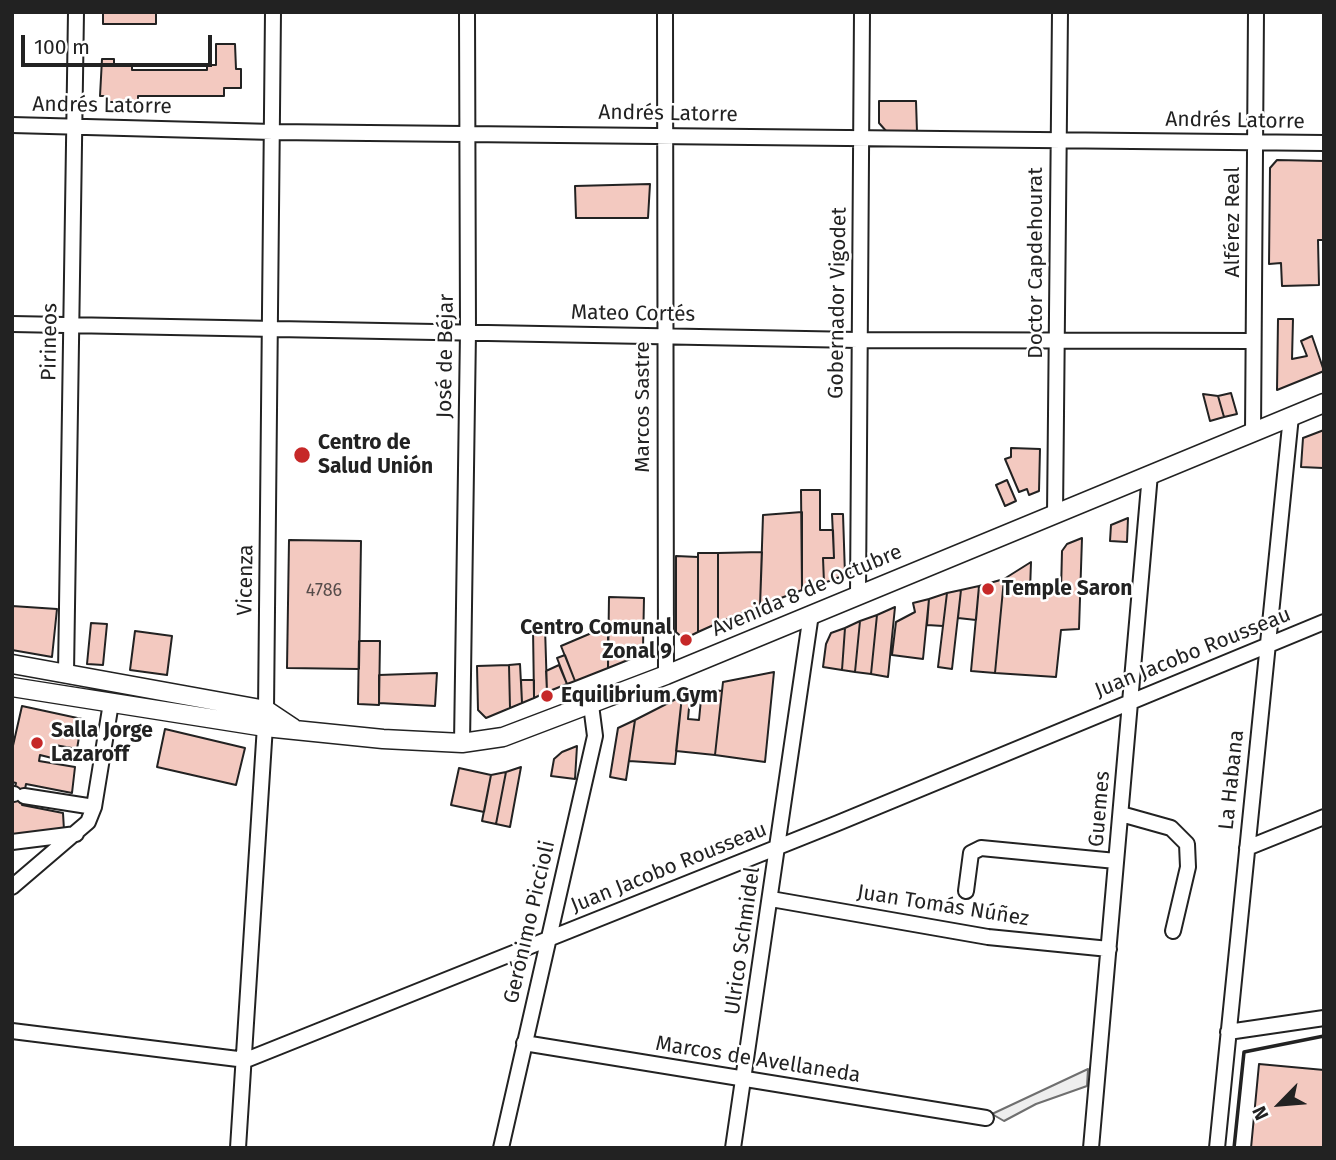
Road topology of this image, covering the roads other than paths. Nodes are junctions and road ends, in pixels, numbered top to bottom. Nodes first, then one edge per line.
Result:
1 (76, 12) edge
2 (273, 12) edge
3 (467, 12) edge
4 (665, 12) edge
5 (862, 12) edge
6 (1060, 12) edge
7 (1256, 12) edge
8 (12, 125) edge
9 (77, 126) junction
10 (273, 132) junction
11 (468, 134) junction
12 (663, 134) junction
13 (862, 138) junction
14 (1058, 140) junction
15 (1254, 142) junction
16 (1324, 143) edge
17 (12, 324) edge
18 (71, 325) junction
19 (270, 328) junction
20 (468, 332) junction
21 (663, 336) junction
22 (858, 340) junction
23 (1056, 341) junction
24 (1253, 341) junction
25 (1324, 403) edge
26 (1291, 416) junction
27 (1252, 432) junction
28 (1150, 474) junction
29 (1055, 514) junction
30 (858, 594) junction
31 (811, 614) junction
32 (1324, 622) edge
33 (1267, 646) junction
34 (12, 664) edge
35 (66, 672) junction
36 (666, 675) junction
37 (12, 687) edge
38 (1131, 702) junction
39 (111, 703) junction
40 (591, 705) junction
41 (265, 719) junction
42 (462, 743) junction
43 (17, 795) edge
44 (94, 807) junction
45 (1121, 814) junction
46 (1324, 817) edge
47 (77, 834) junction
48 (12, 842) edge
49 (778, 847) junction
50 (1247, 848) junction
51 (1116, 861) junction
52 (12, 887) edge
53 (966, 891) dead end
54 (771, 899) junction
55 (1173, 931) dead end
56 (546, 939) junction
57 (1109, 949) junction
58 (1324, 1018) edge
59 (12, 1031) edge
60 (1228, 1032) junction
61 (524, 1043) junction
62 (246, 1060) junction
63 (744, 1080) junction
64 (986, 1118) dead end
65 (238, 1148) edge
66 (501, 1148) edge
67 (733, 1148) edge
68 (1091, 1148) edge
69 (1217, 1148) edge

1 - 9 street, Pirineos
2 - 10 street, Vicenza
3 - 11 street, José de Béjar
4 - 12 street, Marcos Sastre
5 - 13 street, Gobernador Vigodet
6 - 14 street, Doctor Capdehourat
7 - 15 street, Alférez Real
8 - 9 street, Andrés Latorre
9 - 10 street, Andrés Latorre
9 - 18 street, Pirineos
10 - 11 street, Andrés Latorre
10 - 19 street, Vicenza
11 - 12 street, Andrés Latorre
11 - 20 street, José de Béjar
12 - 13 street, Andrés Latorre
12 - 21 street, Marcos Sastre
13 - 14 street, Andrés Latorre
13 - 22 street, Gobernador Vigodet
14 - 15 street, Andrés Latorre
14 - 23 street, Doctor Capdehourat
15 - 16 street, Andrés Latorre
15 - 24 street, Alférez Real
17 - 18 street, Mateo Cortés
18 - 19 street, Mateo Cortés
18 - 35 street, Pirineos
19 - 20 street, Mateo Cortés
19 - 41 street, Vicenza
20 - 21 street, Mateo Cortés
20 - 42 street, José de Béjar
21 - 22 street, Mateo Cortés
21 - 36 street, Marcos Sastre
22 - 23 street, Mateo Cortés
22 - 30 street, Gobernador Vigodet
23 - 24 street, Mateo Cortés
23 - 29 street, Doctor Capdehourat
24 - 27 street, Alférez Real
25 - 26 main road, Avenida 8 de Octubre
26 - 27 main road, Avenida 8 de Octubre
26 - 33 street, La Habana
27 - 28 main road, Avenida 8 de Octubre
28 - 29 main road, Avenida 8 de Octubre
28 - 38 street, Guemes
29 - 30 main road, Avenida 8 de Octubre
30 - 31 main road, Avenida 8 de Octubre
31 - 36 main road, Avenida 8 de Octubre
31 - 49 street, Ulrico Schmidel
32 - 33 street, Juan Jacobo Rousseau
33 - 38 street, Juan Jacobo Rousseau
33 - 50 street, La Habana
34 - 35 main road, Avenida 8 de Octubre
35 - 41 main road, Avenida 8 de Octubre
36 - 40 main road, Avenida 8 de Octubre
37 - 39 main road, Avenida 8 de Octubre
38 - 45 street, Guemes
38 - 49 street, Juan Jacobo Rousseau
39 - 41 main road, Avenida 8 de Octubre
39 - 44 street
40 - 42 main road, Avenida 8 de Octubre
40 - 56 street, Gerónimo Piccioli
41 - 42 main road, Avenida 8 de Octubre
41 - 62 street, Vicenza
43 - 44 street
44 - 47 street
45 - 51 street, Guemes
45 - 55 street
46 - 50 street
47 - 48 street
47 - 52 street
49 - 54 street, Ulrico Schmidel
49 - 56 street, Juan Jacobo Rousseau
50 - 60 street, La Habana
51 - 53 street
51 - 57 street, Guemes
54 - 57 street, Juan Tomás Núñez
54 - 63 street, Ulrico Schmidel
56 - 61 street, Gerónimo Piccioli
56 - 62 street, Juan Jacobo Rousseau
57 - 68 street, Guemes
58 - 60 street
59 - 62 street, Juan Jacobo Rousseau
60 - 69 street, La Habana
61 - 63 street, Marcos de Avellaneda
61 - 66 street, Gerónimo Piccioli
62 - 65 street, Vicenza
63 - 64 street, Marcos de Avellaneda
63 - 67 street, Ulrico Schmidel

